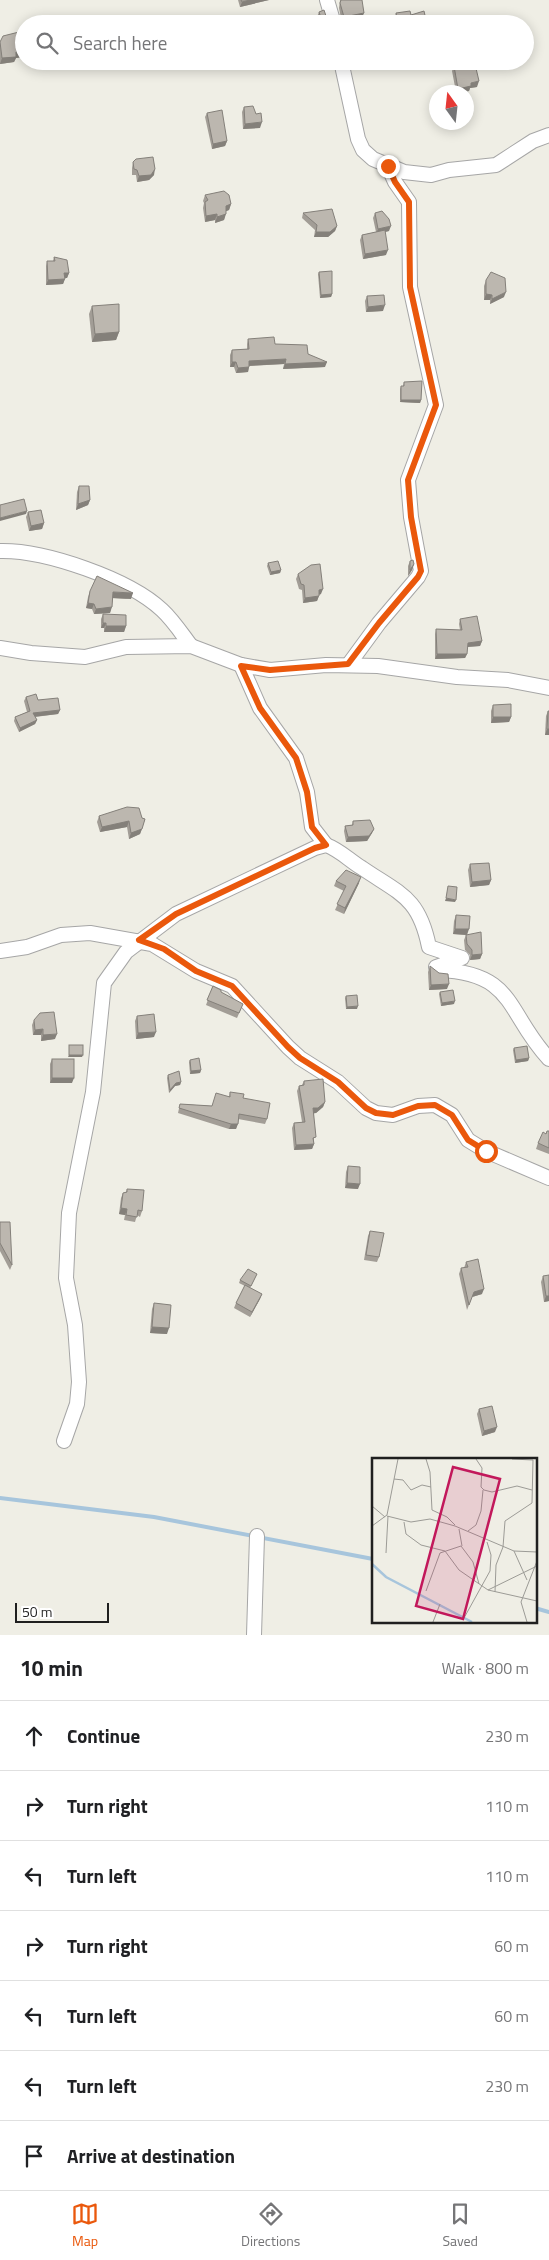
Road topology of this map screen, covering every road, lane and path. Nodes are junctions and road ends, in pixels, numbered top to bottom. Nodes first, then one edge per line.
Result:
1 (327, 0) edge
2 (331, 15) edge
3 (343, 70) edge
4 (549, 135) edge
5 (388, 166) junction
6 (0, 551) edge
7 (191, 646) junction
8 (0, 648) edge
9 (348, 664) junction
10 (241, 666) junction
11 (549, 688) edge
12 (326, 845) junction
13 (139, 940) junction
14 (0, 951) edge
15 (549, 1059) edge
16 (549, 1178) edge
17 (64, 1441) dead end
18 (257, 1536) dead end
19 (254, 1635) edge

1 - 2 street
3 - 5 street
4 - 5 street
5 - 9 street
6 - 7 street
7 - 8 street
7 - 10 street
9 - 10 street
9 - 11 street
10 - 12 street
12 - 13 street
12 - 15 street
13 - 14 street
13 - 16 street
13 - 17 street
18 - 19 street

